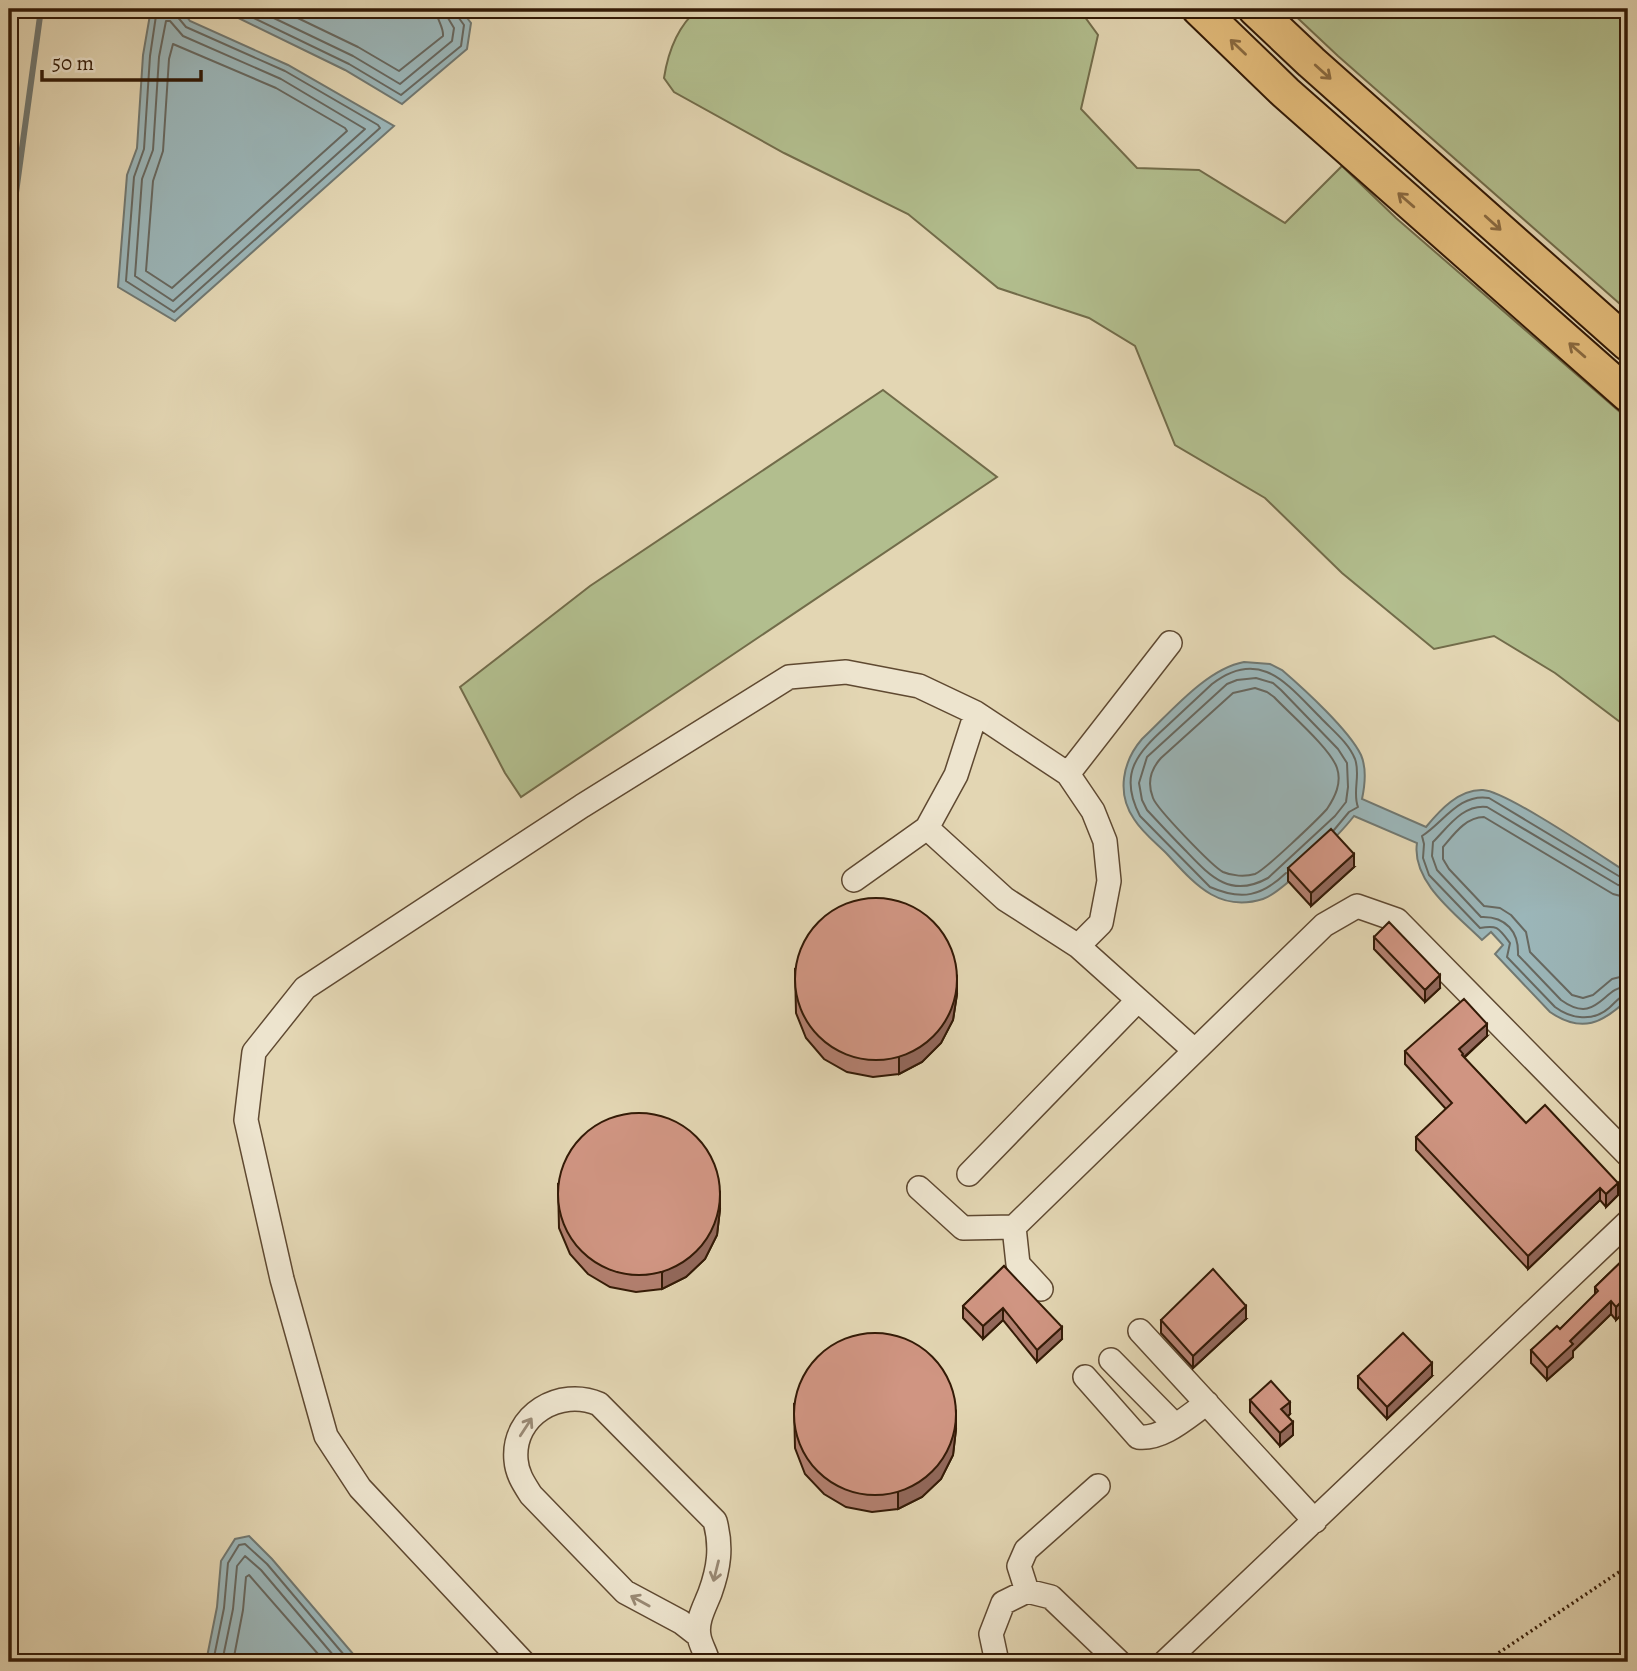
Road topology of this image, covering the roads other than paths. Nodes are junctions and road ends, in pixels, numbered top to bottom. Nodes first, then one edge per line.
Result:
1 (1199, 9) edge
2 (1255, 9) edge
3 (1628, 344) edge
4 (1628, 395) edge
5 (1170, 643) dead end
6 (976, 713) junction
7 (1068, 774) junction
8 (927, 828) junction
9 (854, 880) dead end
10 (1078, 946) junction
11 (1138, 1000) junction
12 (1194, 1050) junction
13 (1628, 1155) edge
14 (969, 1174) dead end
15 (919, 1188) dead end
16 (1628, 1222) edge
17 (1014, 1227) junction
18 (1041, 1289) dead end
19 (1140, 1331) dead end
20 (1111, 1360) dead end
21 (1085, 1377) dead end
22 (1207, 1403) junction
23 (1175, 1426) junction
24 (1098, 1486) dead end
25 (1315, 1521) junction
26 (1027, 1591) junction
27 (699, 1636) junction
28 (523, 1662) edge
29 (708, 1662) edge
30 (997, 1662) edge
31 (1119, 1662) edge
32 (1165, 1662) edge

4 -> 1 highway
2 -> 3 highway
5 - 7 lane
6 - 7 lane
6 - 8 lane
6 - 28 lane
7 - 10 lane
8 - 9 lane
8 - 10 lane
10 - 11 lane
11 - 12 lane
11 - 14 lane
12 - 13 lane
12 - 17 lane
15 - 17 lane
16 - 25 lane
17 - 18 lane
19 - 22 lane
20 - 23 lane
21 - 23 lane
22 - 23 lane
22 - 25 lane
24 - 26 lane
25 - 32 lane
26 - 30 lane
26 - 31 lane
27 -> 27 lane
27 - 29 lane

